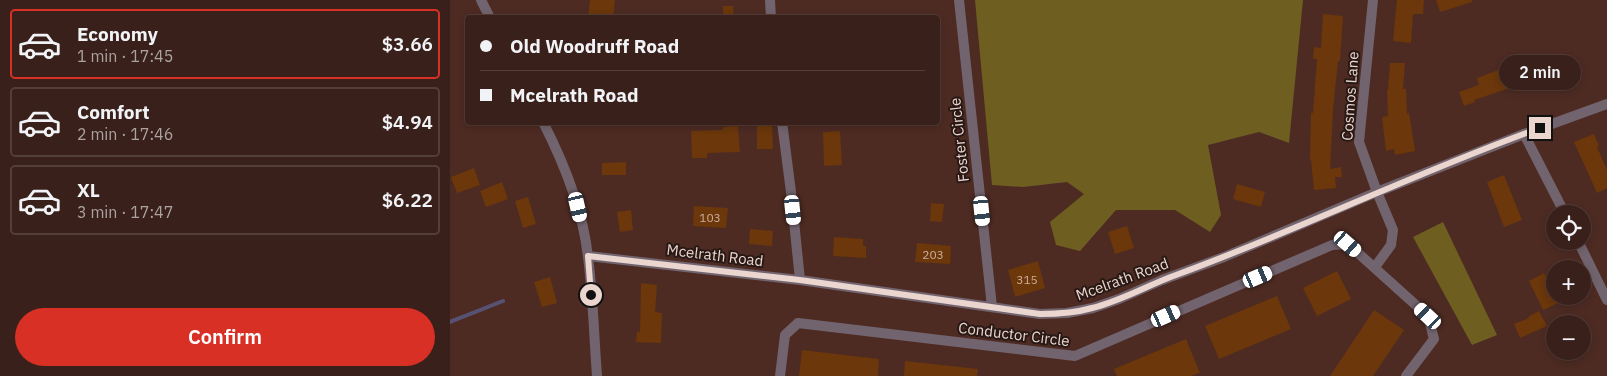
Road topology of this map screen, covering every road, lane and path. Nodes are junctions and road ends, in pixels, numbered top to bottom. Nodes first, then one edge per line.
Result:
1 (481, 0) edge
2 (770, 0) edge
3 (959, 0) edge
4 (1373, 0) edge
5 (488, 15) edge
6 (771, 15) edge
7 (1607, 104) edge
8 (544, 125) edge
9 (782, 125) edge
10 (1524, 134) junction
11 (1377, 192) junction
12 (1560, 205) edge
13 (1582, 250) edge
14 (588, 256) junction
15 (1375, 267) junction
16 (800, 280) junction
17 (1607, 300) edge
18 (992, 307) junction
19 (597, 376) edge
20 (780, 376) edge
21 (1406, 376) edge

1 - 5 street
2 - 6 street
3 - 18 street, Foster Circle
4 - 11 street, Cosmos Lane
7 - 10 street, Mcelrath Road
8 - 14 street
9 - 16 street
10 - 11 street, Mcelrath Road
10 - 12 street
11 - 15 street
11 - 18 street, Mcelrath Road
13 - 17 street
14 - 16 street, Mcelrath Road
14 - 19 street
15 - 20 street, Conductor Circle
15 - 21 street, Conductor Circle
16 - 18 street, Mcelrath Road

